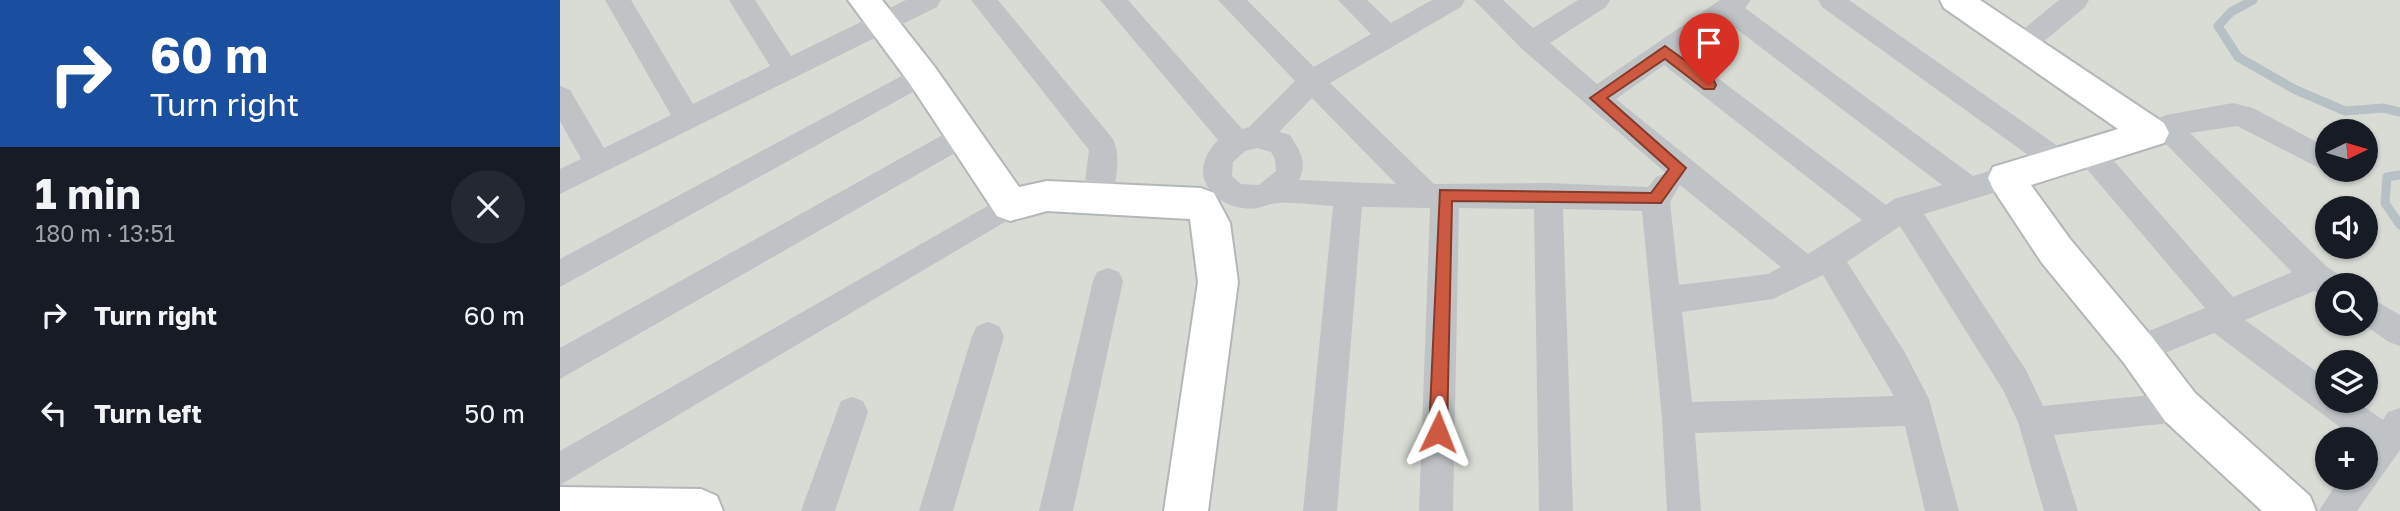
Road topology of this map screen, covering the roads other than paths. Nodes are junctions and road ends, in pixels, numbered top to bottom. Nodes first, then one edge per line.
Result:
1 (618, 0) edge
2 (742, 0) edge
3 (928, 0) edge
4 (984, 0) edge
5 (1113, 0) edge
6 (1231, 0) edge
7 (1351, 0) edge
8 (1452, 0) edge
9 (1487, 0) edge
10 (1597, 0) edge
11 (1831, 0) edge
12 (1956, 0) edge
13 (2076, 0) edge
14 (1733, 4) edge
15 (872, 11) edge
16 (1388, 34) junction
17 (1531, 41) junction
18 (2022, 45) junction
19 (1665, 51) junction
20 (786, 69) junction
21 (922, 75) junction
22 (1313, 80) junction
23 (1597, 98) junction
24 (562, 105) edge
25 (688, 120) junction
26 (2159, 130) junction
27 (964, 134) junction
28 (1246, 140) junction
29 (2315, 155) edge
30 (2075, 157) junction
31 (598, 163) junction
32 (1678, 168) junction
33 (560, 182) edge
34 (1987, 183) junction
35 (1275, 191) junction
36 (1435, 195) junction
37 (1548, 195) junction
38 (1348, 196) junction
39 (1097, 198) junction
40 (1215, 198) junction
41 (1655, 199) junction
42 (1010, 205) junction
43 (1894, 214) junction
44 (1817, 264) junction
45 (560, 274) edge
46 (2315, 274) edge
47 (1108, 281) dead end
48 (2315, 284) edge
49 (1667, 300) junction
50 (2222, 315) junction
51 (2378, 317) edge
52 (2400, 332) edge
53 (988, 336) dead end
54 (2138, 350) junction
55 (560, 365) edge
56 (2315, 389) edge
57 (2180, 407) junction
58 (1918, 410) junction
59 (852, 412) dead end
60 (2354, 413) edge
61 (1678, 418) junction
62 (2034, 422) junction
63 (2393, 433) edge
64 (2378, 454) edge
65 (560, 469) edge
66 (2351, 490) edge
67 (560, 509) edge
68 (701, 511) edge
69 (818, 511) edge
70 (936, 511) edge
71 (1056, 511) edge
72 (1186, 511) edge
73 (1320, 511) edge
74 (1436, 511) edge
75 (1556, 511) edge
76 (1684, 511) edge
77 (1942, 511) edge
78 (2061, 511) edge
79 (2294, 511) edge
80 (2336, 511) edge

1 - 25 street
2 - 20 street
3 - 15 street
4 - 39 street
5 - 28 street
6 - 22 street
7 - 16 street
8 - 16 street
9 - 17 street
10 - 17 street
11 - 30 street
12 - 18 street
13 - 18 street
14 - 19 street
14 - 34 street
15 - 20 street
15 - 21 street
16 - 22 street
17 - 23 street
18 - 26 street
19 - 23 street
19 - 43 street
20 - 25 street
21 - 27 street
21 - 45 street
22 - 28 street
22 - 36 street
23 - 32 street
24 - 31 street
25 - 31 street
26 - 29 street
26 - 30 street
26 - 46 street
27 - 42 street
27 - 55 street
28 - 35 street
28 - 40 street
30 - 34 street
30 - 50 street
31 - 33 street
32 - 41 street
32 - 44 street
34 - 43 street
34 - 54 street
35 - 38 street
35 - 40 street
36 - 37 street
36 - 38 street
36 - 74 street
37 - 41 street
37 - 75 street
38 - 73 street
39 - 40 street
39 - 42 street
40 - 72 street
41 - 49 street
42 - 65 street
43 - 44 street
43 - 62 street
44 - 49 street
44 - 58 street
47 - 71 street
48 - 50 street
49 - 61 street
50 - 54 street
50 - 56 street
51 - 52 street
53 - 70 street
54 - 57 street
57 - 62 street
57 - 79 street
58 - 61 street
58 - 77 street
59 - 69 street
60 - 63 street
61 - 76 street
62 - 78 street
63 - 64 street
66 - 80 street
67 - 68 street

